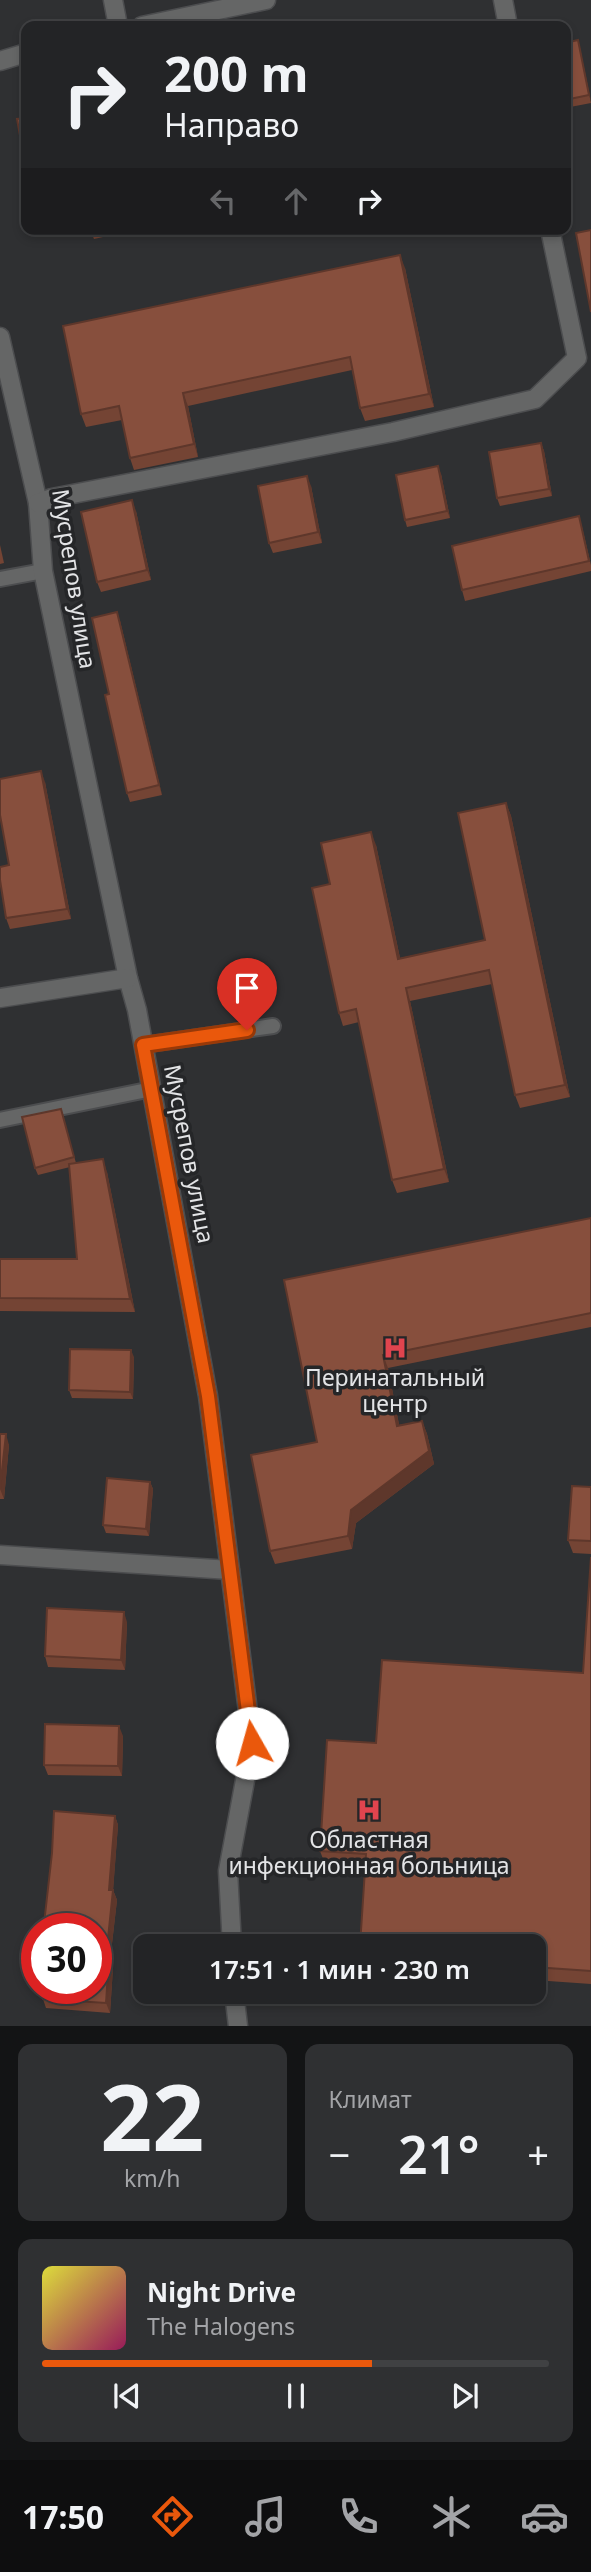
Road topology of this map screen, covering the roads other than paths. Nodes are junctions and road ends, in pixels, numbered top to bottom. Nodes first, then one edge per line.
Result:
1 (113, 0) edge
2 (266, 0) edge
3 (503, 0) edge
4 (117, 21) edge
5 (166, 21) edge
6 (507, 21) edge
7 (21, 55) edge
8 (0, 61) edge
9 (551, 235) edge
10 (0, 338) edge
11 (38, 503) junction
12 (43, 571) junction
13 (0, 579) edge
14 (128, 978) junction
15 (0, 998) edge
16 (273, 1026) dead end
17 (143, 1045) junction
18 (152, 1089) junction
19 (0, 1120) edge
20 (0, 1556) edge
21 (230, 1570) junction
22 (231, 1934) edge
23 (235, 2004) edge
24 (238, 2026) edge

1 - 4 street
2 - 5 street
3 - 6 street
7 - 8 street
9 - 11 street
10 - 11 street, Мусрепов улица
11 - 12 street, Мусрепов улица
12 - 13 lane
12 - 14 street, Мусрепов улица
14 - 15 street
14 - 17 street, Мусрепов улица
16 - 17 lane
17 - 18 street, Мусрепов улица
18 - 19 lane
18 - 21 street, Мусрепов улица
20 - 21 street
21 - 22 street, Мусрепов улица
23 - 24 street

